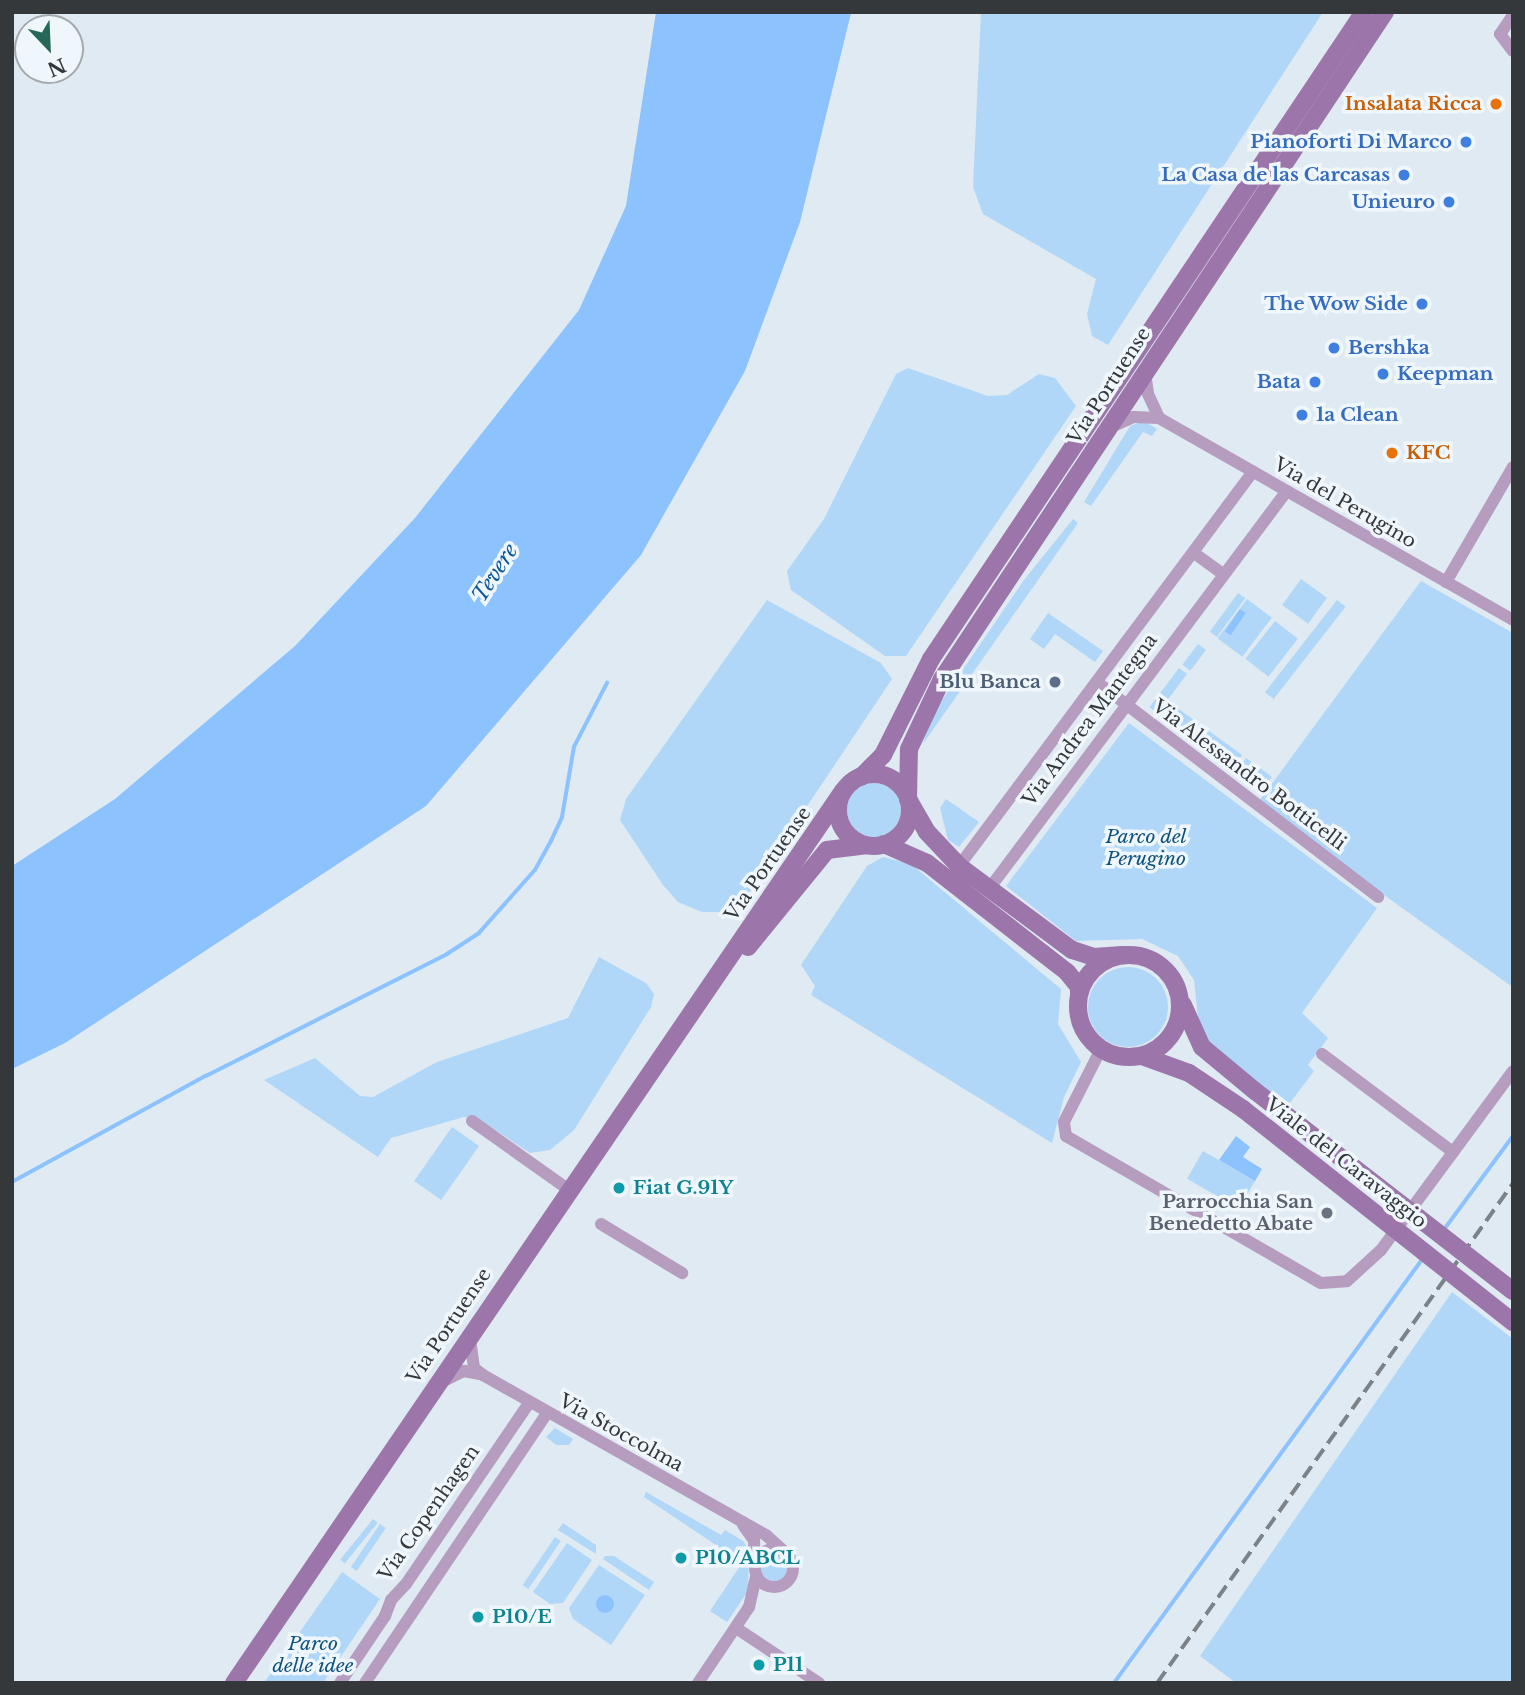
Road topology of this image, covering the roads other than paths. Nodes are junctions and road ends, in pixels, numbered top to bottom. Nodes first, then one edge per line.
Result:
1 (1364, 12) edge
2 (1385, 12) edge
3 (1513, 15) edge
4 (1513, 51) edge
5 (1145, 370) junction
6 (1159, 418) junction
7 (1105, 431) junction
8 (1513, 467) edge
9 (1253, 472) junction
10 (1286, 492) junction
11 (1194, 552) junction
12 (1223, 574) junction
13 (1446, 582) junction
14 (1513, 620) edge
15 (1097, 682) junction
16 (1124, 705) junction
17 (861, 777) junction
18 (843, 792) junction
19 (908, 799) junction
20 (884, 844) junction
21 (866, 845) junction
22 (959, 866) junction
23 (989, 889) junction
24 (1378, 897) dead end
25 (1122, 955) junction
26 (1179, 992) junction
27 (1079, 995) junction
28 (703, 996) junction
29 (1101, 1049) junction
30 (1322, 1054) dead end
31 (1142, 1056) junction
32 (1513, 1071) edge
33 (472, 1121) dead end
34 (1453, 1152) junction
35 (569, 1190) junction
36 (601, 1224) dead end
37 (682, 1273) dead end
38 (1513, 1291) edge
39 (1513, 1322) edge
40 (471, 1331) junction
41 (483, 1375) junction
42 (431, 1390) junction
43 (529, 1403) junction
44 (547, 1413) junction
45 (741, 1522) junction
46 (785, 1552) junction
47 (756, 1569) junction
48 (773, 1587) junction
49 (399, 1593) junction
50 (388, 1606) junction
51 (415, 1608) junction
52 (749, 1608) junction
53 (407, 1621) junction
54 (736, 1628) junction
55 (234, 1683) edge
56 (340, 1683) edge
57 (365, 1683) edge
58 (698, 1683) edge
59 (818, 1683) edge

1 - 17 street, Via Portuense
2 - 5 street, Via Portuense
3 - 4 street
5 - 6 street
5 - 7 street, Via Portuense
6 - 7 street
6 - 9 street, Via del Perugino
7 - 19 street, Via Portuense
8 - 13 street
9 - 10 street, Via del Perugino
9 - 11 street, Via Andrea Mantegna
10 - 12 street, Via Andrea Mantegna
10 - 13 street, Via del Perugino
11 - 12 street
11 - 15 street, Via Andrea Mantegna
12 - 16 street, Via Andrea Mantegna
13 - 14 street, Via del Perugino
15 - 16 street, Via Alessandro Botticelli
15 - 22 street, Via Andrea Mantegna
16 - 23 street, Via Andrea Mantegna
16 - 24 street, Via Alessandro Botticelli
17 - 18 street
17 - 19 street
18 - 21 street
18 - 28 street, Via Portuense
19 - 20 street
19 - 22 street
20 - 21 street
20 - 27 street
21 - 28 street, Via Portuense
22 - 23 street
23 - 25 street
25 - 26 street
25 - 27 street
26 - 31 street
26 - 38 street, Viale del Caravaggio, bridge
27 - 29 street
28 - 35 street, Via Portuense
29 - 31 street
29 - 34 street
30 - 34 street
31 - 39 street, Viale del Caravaggio, bridge
32 - 34 street
33 - 35 street
35 - 40 street, Via Portuense
36 - 37 street
40 - 41 street
40 - 42 street, Via Portuense
41 - 42 street
41 - 43 street, Via Stoccolma
42 - 55 street, Via Portuense
43 - 44 street, Via Stoccolma
43 - 49 street, Via Copenhagen
44 - 45 street, Via Stoccolma
44 - 51 street
45 - 46 street, Via Stoccolma
45 - 47 street
46 - 47 street
46 - 48 street
47 - 48 street
47 - 52 street
48 - 52 street
49 - 50 street, Via Copenhagen
49 - 51 street
50 - 53 street
50 - 56 street, Via Copenhagen
51 - 53 street
52 - 54 street
53 - 57 street
54 - 58 street
54 - 59 street

